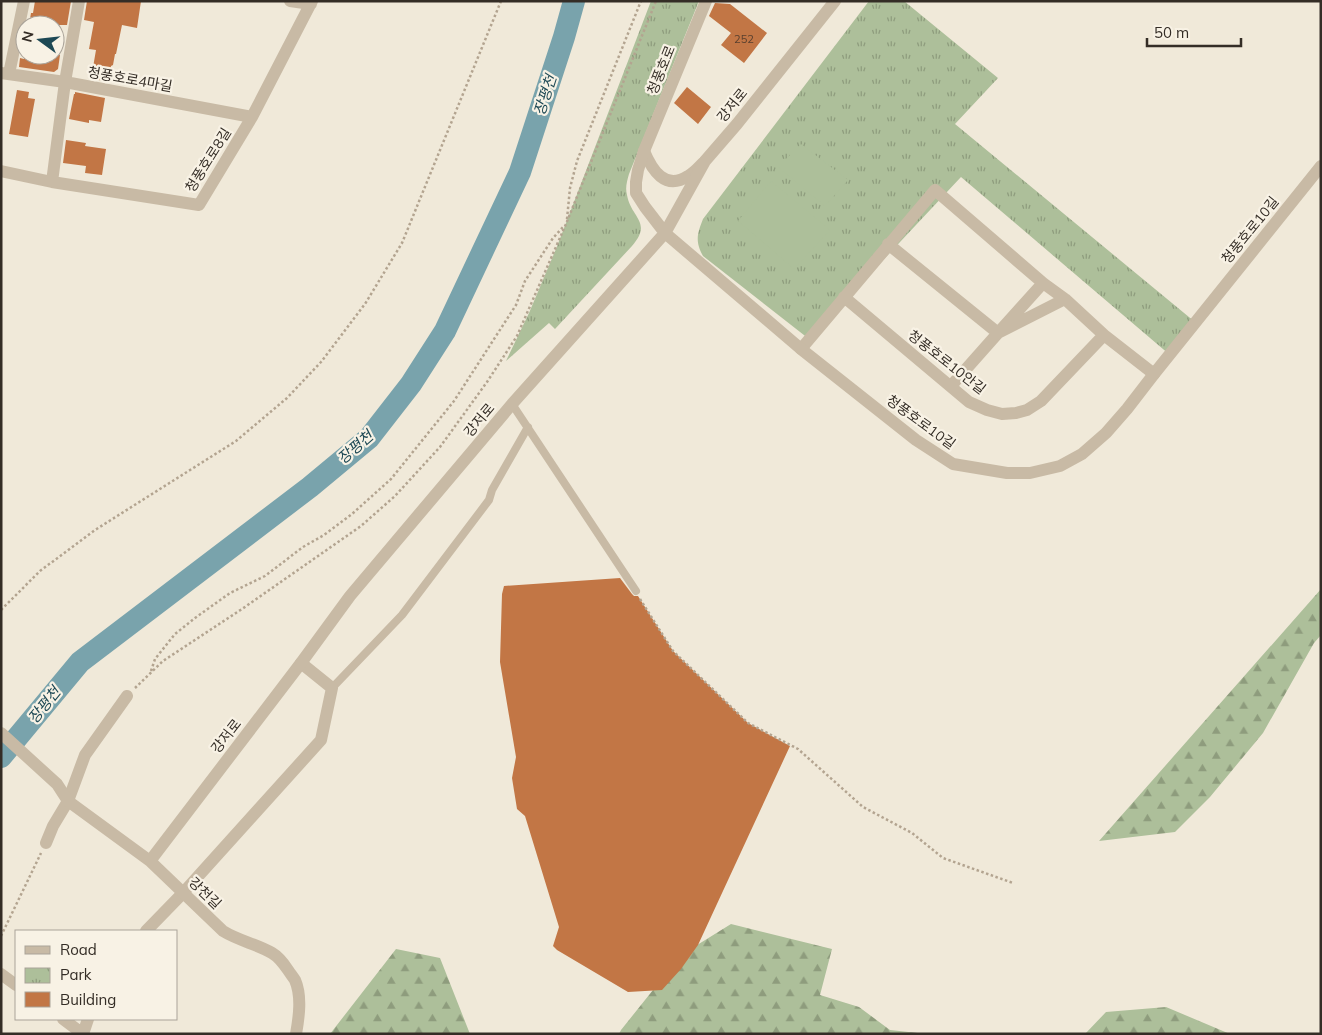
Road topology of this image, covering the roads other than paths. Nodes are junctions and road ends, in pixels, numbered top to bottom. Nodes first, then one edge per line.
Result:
1 (24, 1) edge
2 (79, 1) edge
3 (290, 1) edge
4 (706, 1) edge
5 (834, 1) edge
6 (312, 3) edge
7 (5, 74) edge
8 (65, 82) junction
9 (252, 117) junction
10 (644, 151) junction
11 (705, 161) junction
12 (1321, 166) edge
13 (1, 170) edge
14 (52, 182) junction
15 (665, 233) junction
16 (888, 244) junction
17 (1043, 283) junction
18 (844, 297) junction
19 (1065, 299) junction
20 (998, 333) junction
21 (1104, 335) junction
22 (801, 349) junction
23 (1154, 374) junction
24 (951, 386) junction
25 (512, 404) junction
26 (528, 428) junction
27 (636, 591) road end
28 (301, 663) junction
29 (332, 688) junction
30 (126, 696) road end
31 (1, 733) edge
32 (68, 801) junction
33 (46, 842) road end
34 (150, 861) junction
35 (183, 893) junction
36 (147, 930) edge
37 (1, 974) edge
38 (15, 984) edge
39 (64, 1020) edge
40 (88, 1020) edge
41 (296, 1034) edge

1 - 7 street
2 - 8 street
3 - 6 street
4 - 10 street, 청풍호로
5 - 11 street, 강저로
6 - 9 street, 청풍호로8길
7 - 8 street, 청풍호로4마길
8 - 9 street, 청풍호로4마길
8 - 14 street
9 - 14 street, 청풍호로8길
10 - 11 street
10 - 15 street, 청풍호로
11 - 15 street, 강저로
12 - 23 street, 청풍호로10길
13 - 14 street, 청풍호로8길
15 - 22 street, 청풍호로10길
15 - 25 street, 강저로
16 - 17 street
16 - 18 street
16 - 20 street
17 - 19 street
17 - 20 street
18 - 22 street
18 - 24 street, 청풍호로10안길
19 - 20 street
19 - 21 street
20 - 24 street
21 - 23 street
21 - 24 street, 청풍호로10안길
22 - 23 street, 청풍호로10길
25 - 26 lane
25 - 28 street, 강저로
26 - 27 lane
26 - 29 lane
28 - 29 street
28 - 34 street, 강저로
29 - 35 street
30 - 32 street
31 - 32 street, 강천길
32 - 33 street
32 - 34 street, 강천길
34 - 35 street, 강천길
35 - 36 street
35 - 41 street, 강천길
37 - 38 street
39 - 40 street

